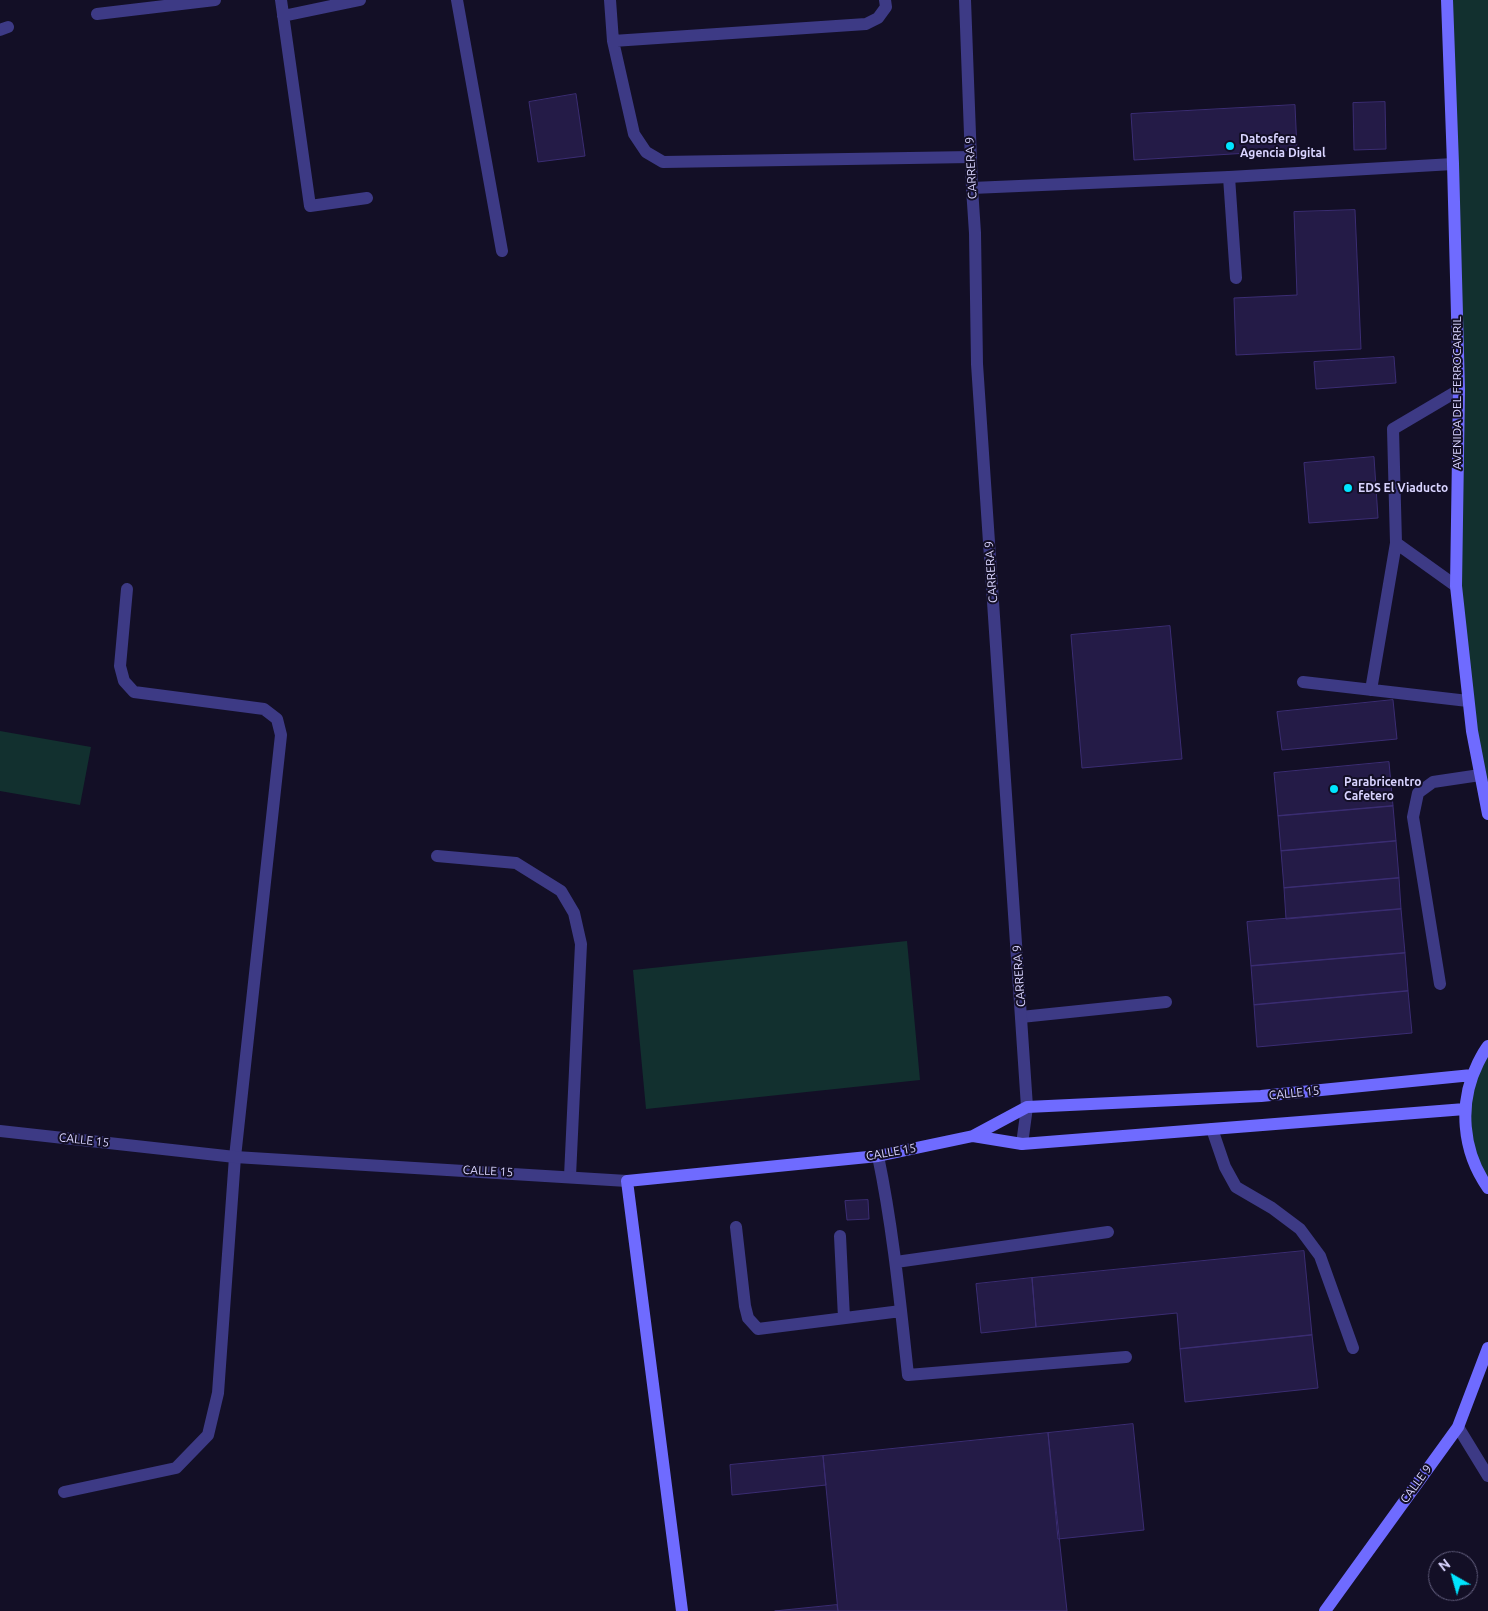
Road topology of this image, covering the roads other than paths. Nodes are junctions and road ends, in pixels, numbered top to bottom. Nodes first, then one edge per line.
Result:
1 (215, 0) edge
2 (281, 0) edge
3 (360, 0) edge
4 (457, 0) edge
5 (610, 0) edge
6 (885, 0) edge
7 (965, 0) edge
8 (1446, 0) edge
9 (97, 14) dead end
10 (283, 16) junction
11 (613, 41) junction
12 (970, 157) junction
13 (1453, 164) junction
14 (1229, 177) junction
15 (972, 188) junction
16 (367, 198) dead end
17 (502, 251) dead end
18 (1236, 278) dead end
19 (1459, 390) junction
20 (1396, 543) junction
21 (1456, 586) junction
22 (127, 589) dead end
23 (1303, 682) dead end
24 (1372, 690) junction
25 (1468, 701) junction
26 (1480, 775) junction
27 (1488, 814) edge
28 (437, 856) dead end
29 (1440, 984) dead end
30 (1166, 1002) dead end
31 (1021, 1017) junction
32 (1488, 1046) edge
33 (1472, 1075) junction
34 (1027, 1107) junction
35 (1465, 1109) junction
36 (1212, 1129) junction
37 (0, 1130) edge
38 (973, 1136) junction
39 (1022, 1144) junction
40 (878, 1156) junction
41 (235, 1157) junction
42 (570, 1176) junction
43 (628, 1181) junction
44 (1488, 1188) edge
45 (736, 1227) dead end
46 (1108, 1232) dead end
47 (840, 1236) dead end
48 (896, 1262) junction
49 (901, 1311) junction
50 (844, 1318) junction
51 (1353, 1348) dead end
52 (1488, 1348) edge
53 (1126, 1357) dead end
54 (1458, 1426) junction
55 (1488, 1476) edge
56 (64, 1492) dead end
57 (682, 1611) edge
58 (1325, 1611) edge

1 - 9 street
2 - 10 street
3 - 10 street
4 - 17 street
5 - 11 street
6 - 11 street
7 - 12 street, CARRERA 9
8 - 13 main road, AVENIDA DEL FERROCARRIL
10 - 16 street
11 - 12 street
12 - 15 street, CARRERA 9
13 - 14 street
13 - 19 main road, AVENIDA DEL FERROCARRIL
14 - 15 street
14 - 18 street
15 - 31 street, CARRERA 9
19 - 20 street
19 - 21 main road, AVENIDA DEL FERROCARRIL
20 - 21 street
20 - 24 street
21 - 25 main road, AVENIDA DEL FERROCARRIL
22 - 41 street
23 - 24 street
24 - 25 street
25 - 26 main road, AVENIDA DEL FERROCARRIL
26 - 27 main road, AVENIDA DEL FERROCARRIL
26 - 29 street
28 - 42 street
30 - 31 street
31 - 34 street, CARRERA 9
32 - 33 main road
33 - 34 main road, CALLE 15
33 - 35 main road
34 - 38 main road, CALLE 15
34 - 39 street, CARRERA 9
35 - 36 main road, CALLE 15
35 - 44 main road
36 - 39 main road, CALLE 15
36 - 51 street
37 - 41 street, CALLE 15
38 - 39 main road, CALLE 15
38 - 40 main road, CALLE 15
40 - 43 main road, CALLE 15
40 - 48 street
41 - 42 street, CALLE 15
41 - 56 street
42 - 43 street, CALLE 15
43 - 57 main road
45 - 50 street
46 - 48 street
47 - 50 street
48 - 49 street
49 - 50 street
49 - 53 street
52 - 54 main road, CALLE 9
54 - 55 street
54 - 58 main road, CALLE 9

